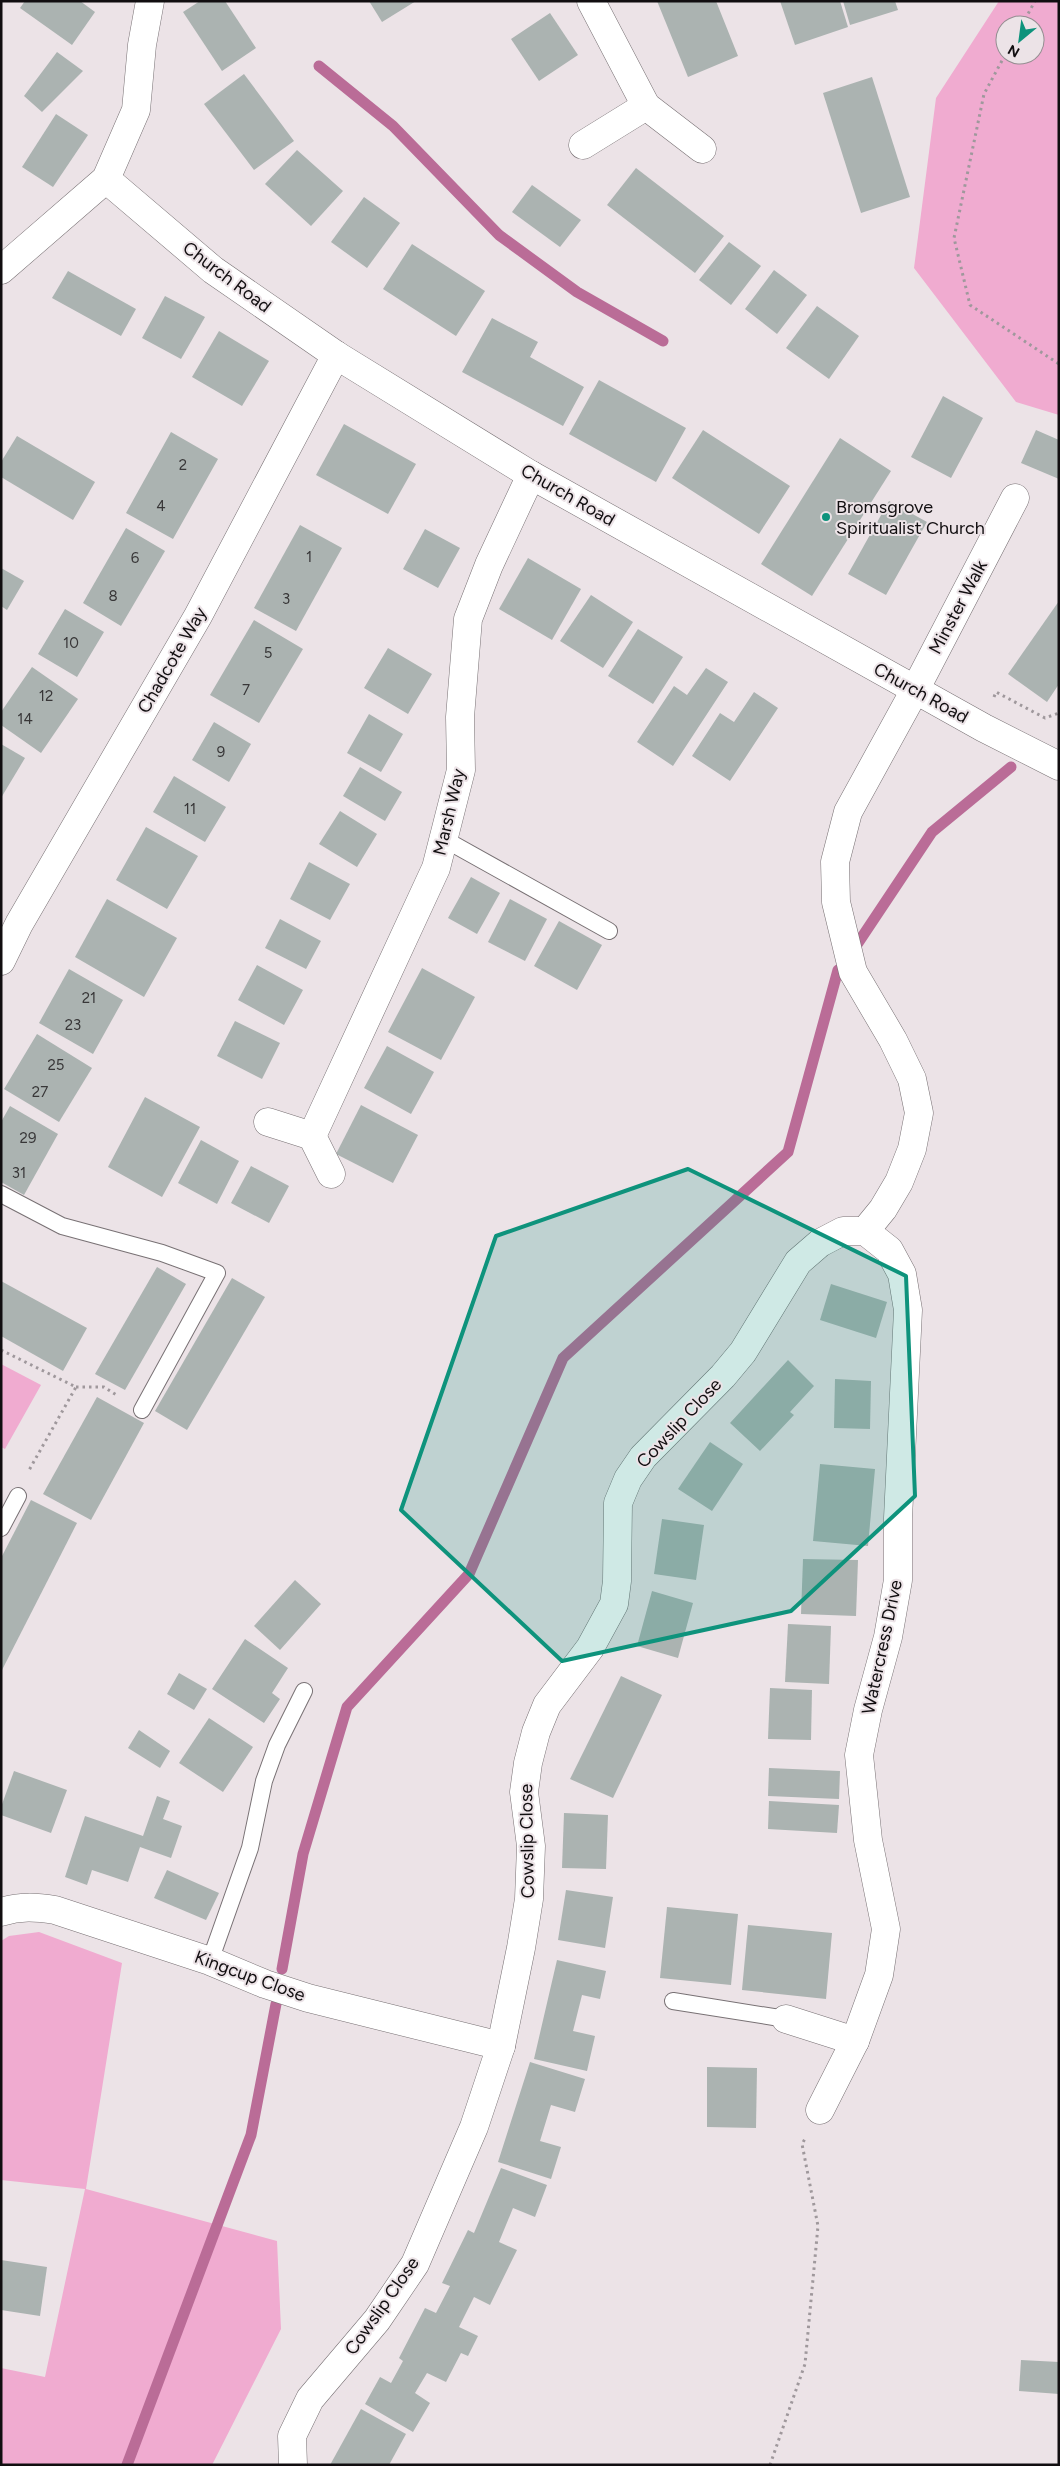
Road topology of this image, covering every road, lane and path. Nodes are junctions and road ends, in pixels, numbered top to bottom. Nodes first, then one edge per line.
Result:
1 (150, 1) edge
2 (591, 1) edge
3 (1035, 1) edge
4 (1027, 15) edge
5 (1000, 65) edge
6 (646, 106) junction
7 (583, 145) dead end
8 (702, 149) dead end
9 (106, 179) junction
10 (1, 270) edge
11 (336, 355) junction
12 (1059, 364) edge
13 (531, 475) junction
14 (1015, 498) dead end
15 (914, 690) junction
16 (1059, 766) edge
17 (444, 839) junction
18 (609, 932) dead end
19 (1, 961) edge
20 (268, 1122) dead end
21 (312, 1136) junction
22 (332, 1174) dead end
23 (1, 1194) edge
24 (865, 1231) junction
25 (1, 1350) edge
26 (76, 1387) junction
27 (142, 1410) joint
28 (28, 1472) dead end
29 (18, 1496) dead end
30 (1, 1528) edge
31 (304, 1691) dead end
32 (1, 1912) edge
33 (210, 1961) junction
34 (673, 2001) dead end
35 (786, 2019) joint
36 (855, 2041) junction
37 (501, 2046) junction
38 (820, 2110) joint
39 (293, 2465) edge
40 (770, 2465) edge

1 - 9 street
2 - 6 street
3 - 4 path
5 - 12 path
6 - 7 street
6 - 8 street
9 - 10 street
9 - 11 street, Church Road
11 - 13 street, Church Road
11 - 19 street, Chadcote Way
13 - 15 street, Church Road
13 - 17 street, Marsh Way
14 - 15 street, Minster Walk
15 - 16 street, Church Road
15 - 24 street, Minster Walk
17 - 18 lane
17 - 21 street, Marsh Way
20 - 21 street
21 - 22 street
23 - 27 lane
24 - 36 street, Watercress Drive
24 - 37 street, Cowslip Close
25 - 26 path
26 - 27 path
26 - 28 path
29 - 30 lane
31 - 33 lane
32 - 33 street, Kingcup Close
33 - 37 street, Kingcup Close
34 - 35 lane
35 - 36 street
36 - 38 street, Watercress Drive
37 - 39 street, Cowslip Close
38 - 40 path

